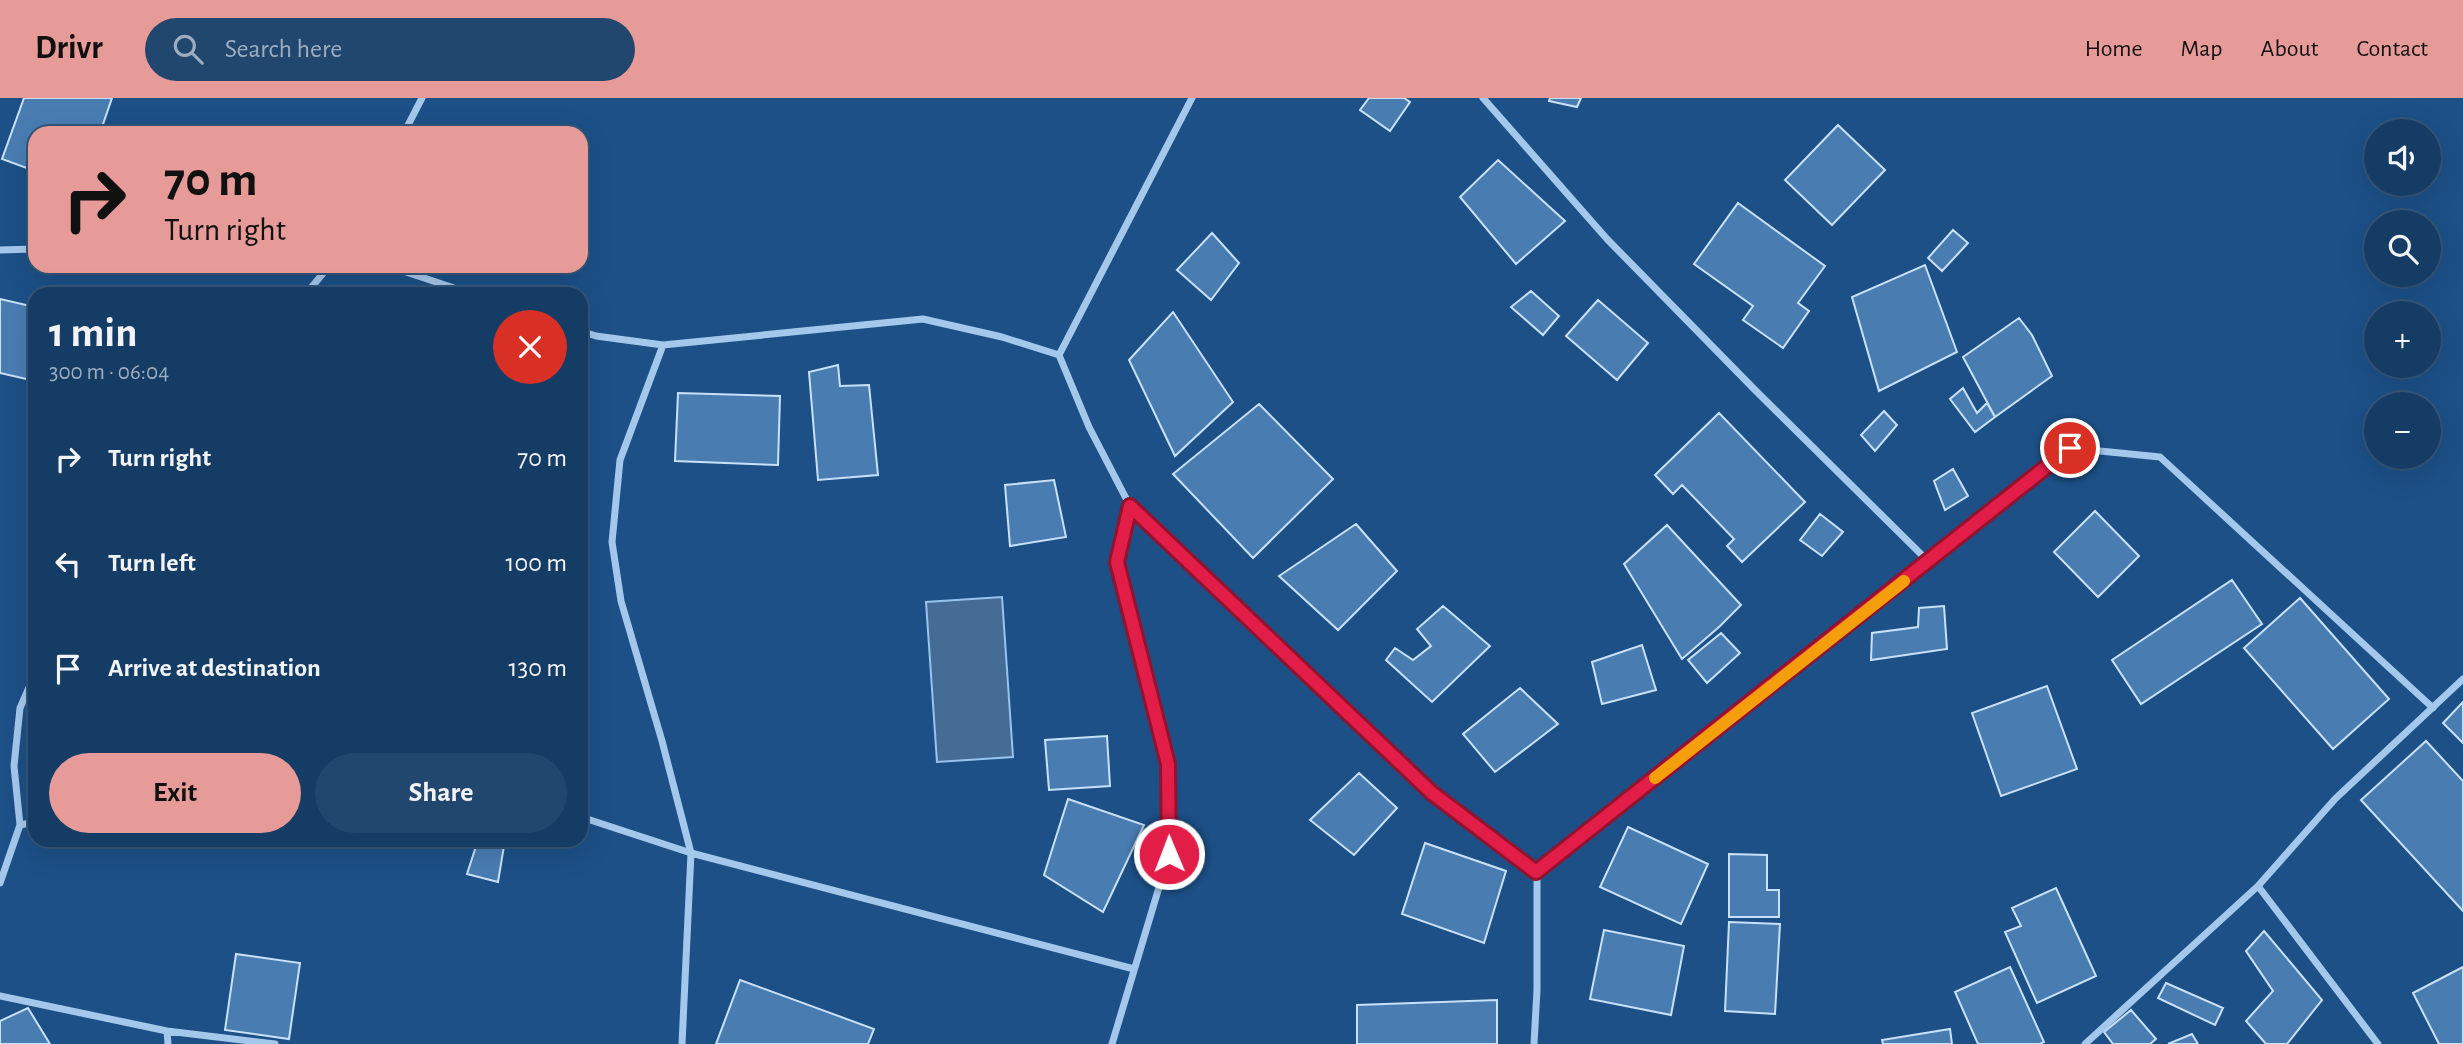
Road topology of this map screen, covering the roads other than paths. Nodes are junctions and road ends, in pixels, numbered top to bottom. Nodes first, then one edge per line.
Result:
1 (422, 98) edge
2 (1192, 98) edge
3 (1483, 98) edge
4 (408, 126) edge
5 (28, 249) edge
6 (0, 250) edge
7 (323, 273) edge
8 (409, 273) edge
9 (312, 287) edge
10 (450, 287) edge
11 (588, 333) edge
12 (663, 345) junction
13 (1059, 355) junction
14 (1130, 506) junction
15 (1929, 562) junction
16 (2463, 679) edge
17 (28, 690) edge
18 (2433, 708) junction
19 (588, 819) edge
20 (28, 823) edge
21 (20, 825) junction
22 (691, 853) junction
23 (1536, 872) junction
24 (0, 883) edge
25 (2258, 886) junction
26 (1134, 969) junction
27 (0, 996) edge
28 (167, 1031) junction
29 (168, 1044) edge
30 (275, 1044) edge
31 (682, 1044) edge
32 (1112, 1044) edge
33 (1534, 1044) edge
34 (2085, 1044) edge
35 (2378, 1044) edge

1 - 4 street
2 - 13 street
3 - 15 street
5 - 6 street
7 - 9 street
8 - 10 street
11 - 12 street
12 - 13 street
12 - 22 street
13 - 14 street
14 - 23 street
14 - 26 street
15 - 18 street
15 - 23 street
16 - 18 street
17 - 21 street
18 - 25 street
19 - 22 street
20 - 21 street
21 - 24 street
22 - 26 street
22 - 31 street
23 - 33 street
25 - 34 street
25 - 35 street
26 - 32 street
27 - 28 street
28 - 29 street
28 - 30 street

